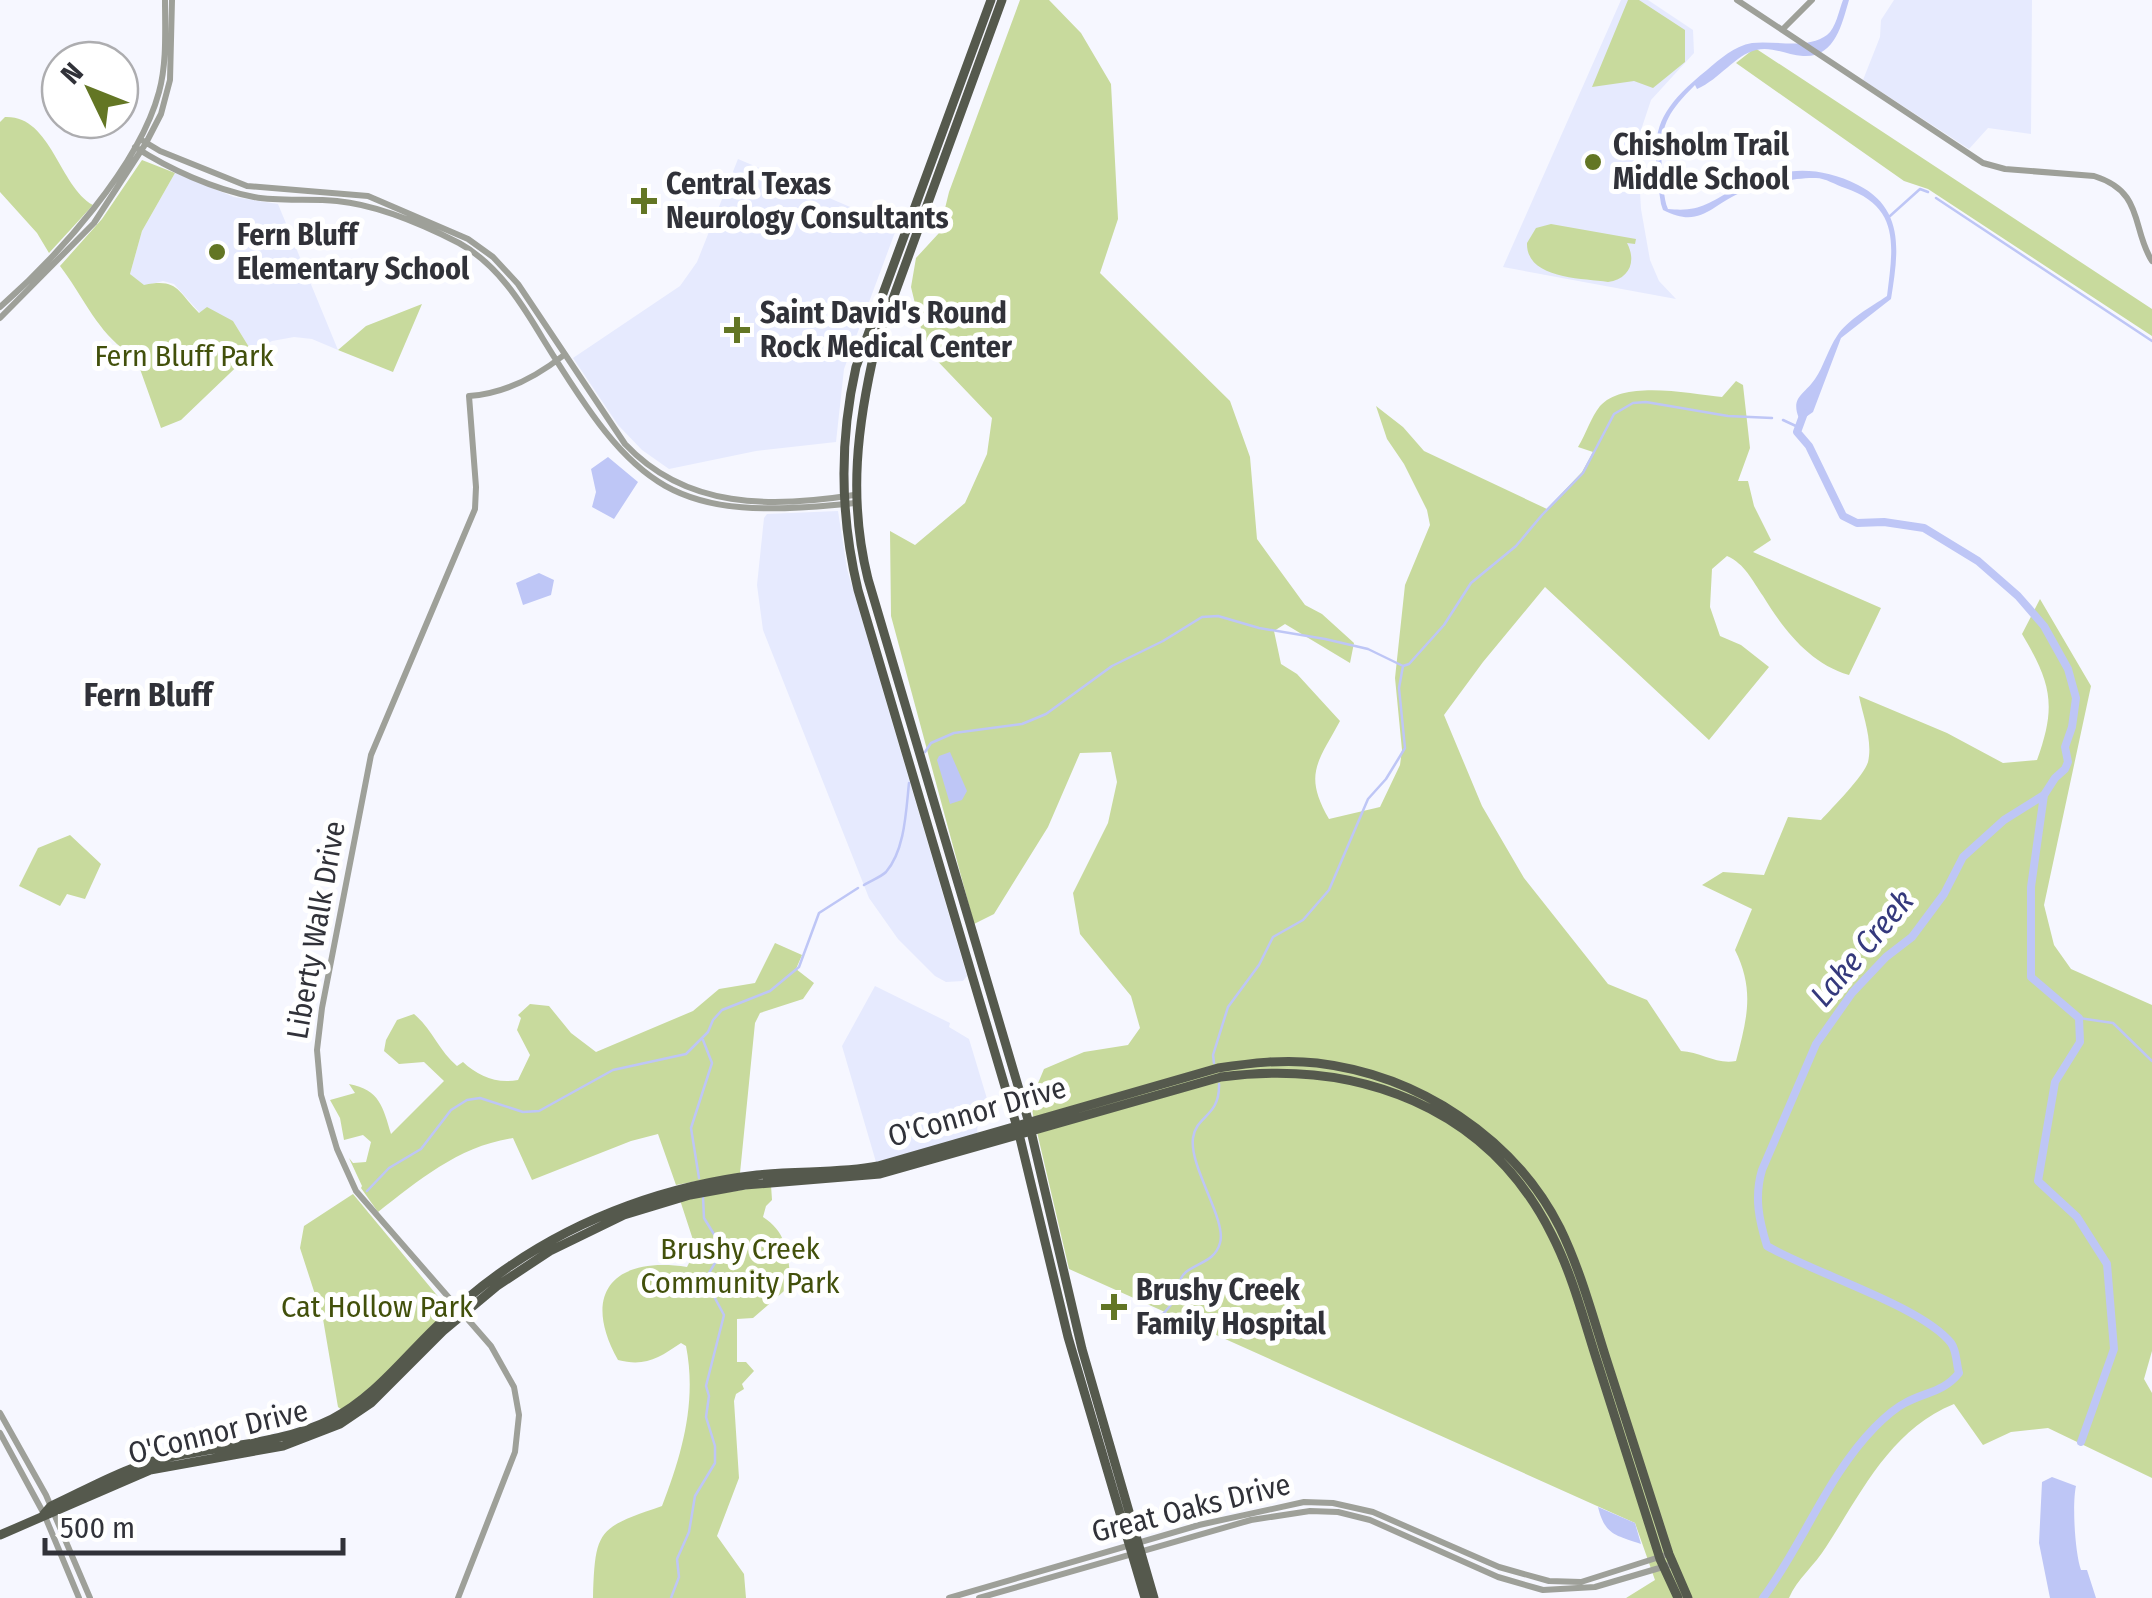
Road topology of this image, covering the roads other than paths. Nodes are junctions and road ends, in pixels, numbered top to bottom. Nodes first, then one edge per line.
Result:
1 (169, 0) edge
2 (991, 0) edge
3 (1002, 0) edge
4 (1737, 0) edge
5 (1812, 0) edge
6 (1782, 30) junction
7 (974, 45) junction
8 (956, 122) junction
9 (937, 143) junction
10 (140, 145) junction
11 (920, 226) junction
12 (2152, 261) edge
13 (895, 274) junction
14 (0, 307) edge
15 (0, 318) edge
16 (560, 358) junction
17 (855, 499) junction
18 (843, 501) junction
19 (892, 702) junction
20 (906, 751) junction
21 (932, 802) junction
22 (940, 827) junction
23 (1030, 1127) junction
24 (1018, 1130) junction
25 (935, 1155) junction
26 (1061, 1304) junction
27 (459, 1311) junction
28 (1074, 1316) junction
29 (1064, 1323) junction
30 (1082, 1349) junction
31 (0, 1413) edge
32 (0, 1434) edge
33 (50, 1512) junction
34 (0, 1535) edge
35 (1135, 1547) junction
36 (1667, 1561) junction
37 (79, 1598) edge
38 (90, 1598) edge
39 (458, 1598) edge
40 (950, 1598) edge
41 (979, 1598) edge
42 (1145, 1598) edge
43 (1154, 1598) edge
44 (1678, 1598) edge
45 (1688, 1598) edge

1 - 10 street
2 - 7 main road
3 - 8 main road
4 - 6 street
5 - 6 street
6 - 12 street
7 - 8 main road
7 - 9 main road
8 - 11 main road
9 - 11 main road
9 - 13 main road
10 - 14 street
10 - 15 street
10 - 16 street
11 - 13 main road
13 - 17 main road
13 - 18 main road
16 - 18 street
16 - 27 street, Liberty Walk Drive
17 - 18 street
17 - 21 main road
18 - 19 main road
19 - 20 main road
19 - 21 main road
20 - 22 main road
20 - 24 main road
21 - 22 main road
22 - 23 main road
23 - 24 main road, O'Connor Drive
23 - 28 main road
23 - 36 main road, O'Connor Drive
24 - 25 main road, O'Connor Drive
24 - 25 main road, O'Connor Drive
24 - 26 main road
25 - 27 main road, O'Connor Drive
25 - 27 main road, O'Connor Drive
26 - 28 main road
26 - 29 main road
27 - 33 main road, O'Connor Drive
27 - 39 street, Liberty Walk Drive
28 - 30 main road
29 - 30 main road
29 - 35 main road
30 - 35 main road
31 - 33 street
32 - 33 street
33 - 34 main road, O'Connor Drive
33 - 37 street
33 - 38 street
35 - 36 street, Great Oaks Drive
35 - 40 street, Great Oaks Drive
35 - 41 street, Great Oaks Drive
35 - 42 main road
35 - 43 main road
36 - 44 main road, O'Connor Drive
36 - 45 main road, O'Connor Drive

